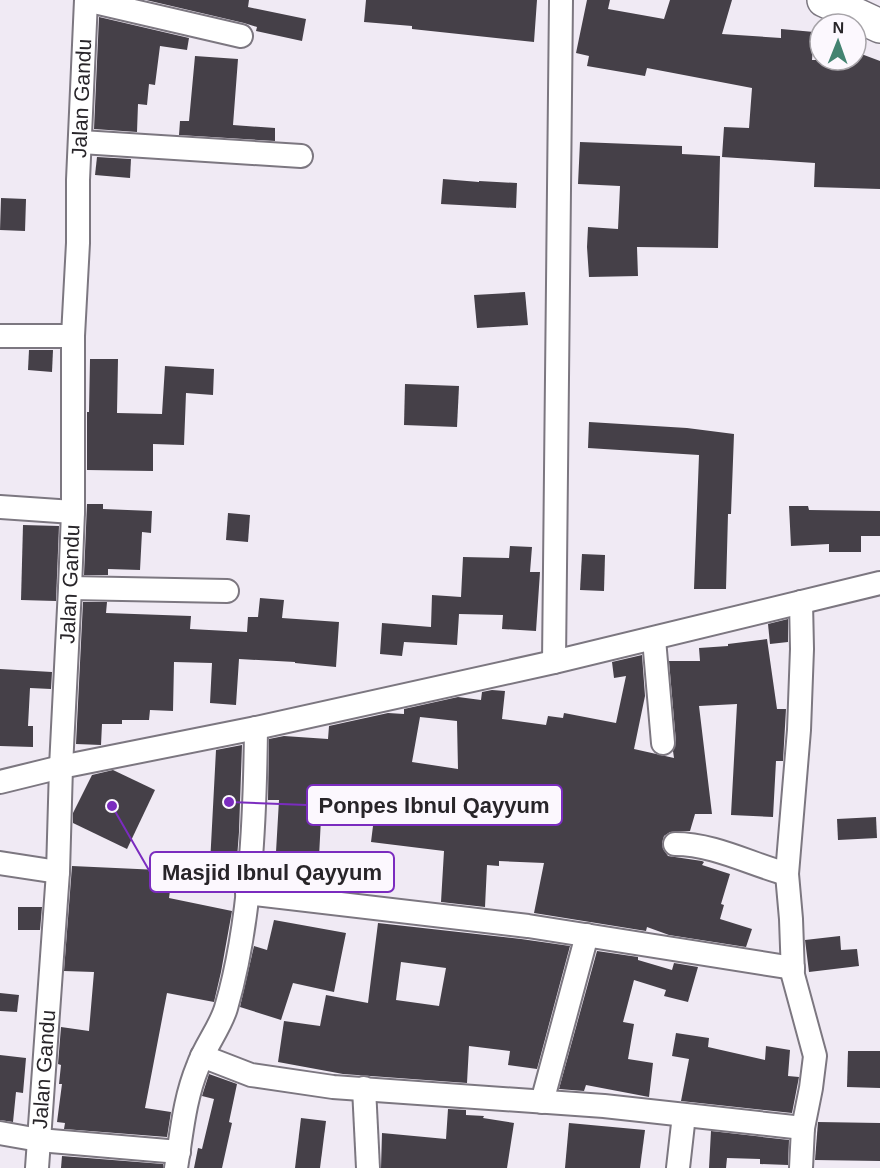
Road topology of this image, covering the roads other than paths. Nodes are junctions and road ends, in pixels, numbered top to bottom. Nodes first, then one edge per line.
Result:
1 (86, 0) edge
2 (561, 0) edge
3 (824, 0) edge
4 (880, 26) edge
5 (241, 36) dead end
6 (81, 142) junction
7 (301, 156) dead end
8 (0, 336) edge
9 (73, 336) junction
10 (0, 507) edge
11 (73, 512) junction
12 (880, 583) edge
13 (70, 588) junction
14 (227, 591) dead end
15 (801, 602) junction
16 (654, 639) junction
17 (554, 662) junction
18 (256, 728) junction
19 (663, 743) dead end
20 (61, 768) junction
21 (0, 782) edge
22 (675, 844) dead end
23 (0, 863) edge
24 (58, 872) junction
25 (787, 874) junction
26 (247, 893) junction
27 (587, 935) junction
28 (793, 968) junction
29 (202, 1056) junction
30 (364, 1088) junction
31 (542, 1102) junction
32 (684, 1115) junction
33 (803, 1128) junction
34 (0, 1133) edge
35 (39, 1140) junction
36 (178, 1160) edge
37 (37, 1168) edge
38 (368, 1168) edge
39 (678, 1168) edge
40 (801, 1168) edge

1 - 5 street
1 - 6 street, Jalan Gandu
2 - 17 street
3 - 4 highway
6 - 7 street
6 - 9 street, Jalan Gandu
8 - 9 street
9 - 11 street, Jalan Gandu
10 - 11 street
11 - 13 street, Jalan Gandu
12 - 15 street
13 - 14 street
13 - 20 street, Jalan Gandu
15 - 16 street
15 - 25 street
16 - 17 street
16 - 19 street
17 - 18 street
18 - 20 street
18 - 26 street
20 - 21 street
20 - 24 street, Jalan Gandu
22 - 25 street
23 - 24 street
24 - 35 street, Jalan Gandu
25 - 28 street
26 - 27 street
26 - 29 street
27 - 28 street
27 - 31 street
28 - 33 street
29 - 30 street
29 - 36 street
30 - 31 street
30 - 38 street
31 - 32 street
32 - 33 street
32 - 39 street
33 - 40 street
34 - 35 street
35 - 36 street
35 - 37 street, Jalan Gandu

